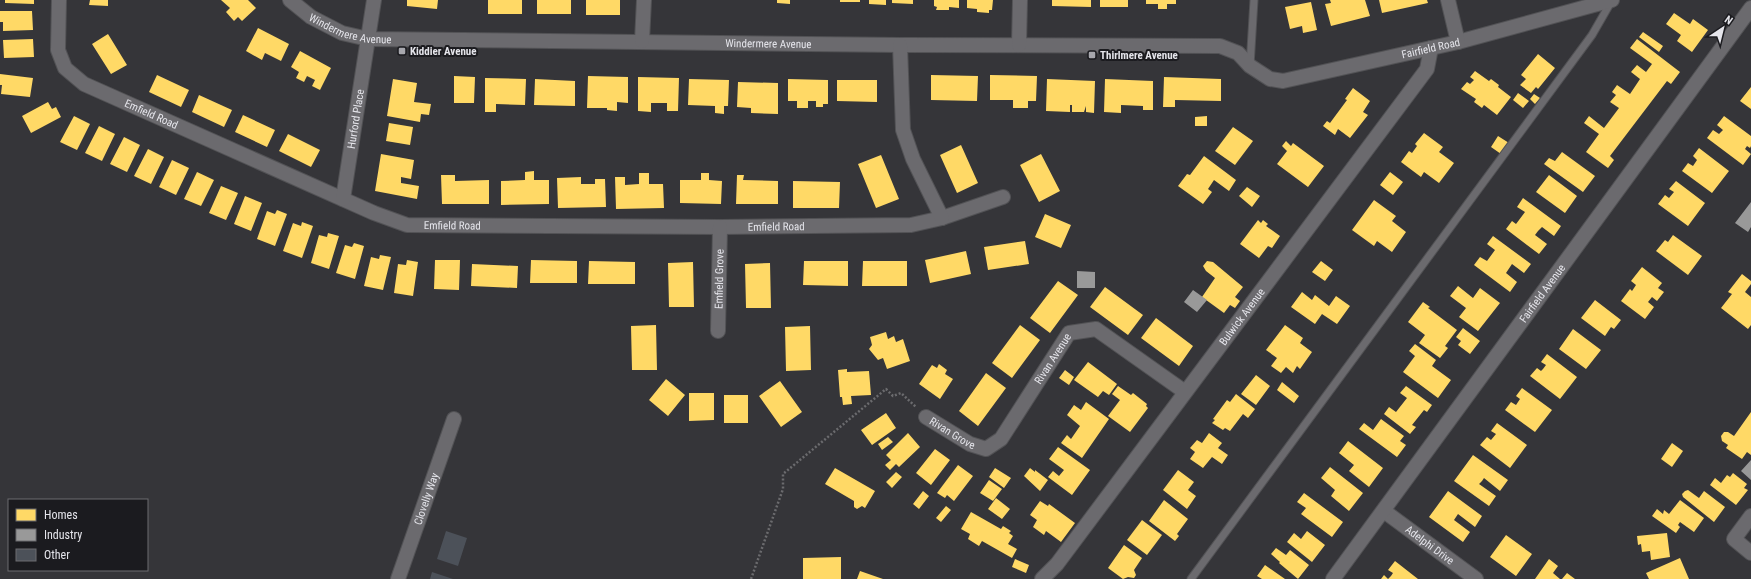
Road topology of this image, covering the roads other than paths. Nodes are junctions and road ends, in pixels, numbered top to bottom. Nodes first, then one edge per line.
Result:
1 (59, 0) edge
2 (290, 0) edge
3 (374, 0) edge
4 (644, 0) edge
5 (1020, 0) edge
6 (1254, 0) edge
7 (1448, 0) edge
8 (1612, 0) edge
9 (1751, 8) edge
10 (368, 39) junction
11 (642, 41) junction
12 (1458, 42) junction
13 (900, 45) junction
14 (1019, 45) junction
15 (1431, 48) junction
16 (1250, 66) junction
17 (1003, 197) dead end
18 (343, 199) junction
19 (942, 218) junction
20 (720, 228) junction
21 (718, 331) dead end
22 (1184, 392) junction
23 (926, 417) road end
24 (454, 419) dead end
25 (1001, 439) joint
26 (1384, 511) junction
27 (1751, 516) edge
28 (1751, 553) edge
29 (398, 579) edge
30 (1042, 579) edge
31 (1191, 579) edge
32 (1333, 579) edge
33 (1476, 579) edge

1 - 18 street, Emfield Road
2 - 10 street, Windermere Avenue
3 - 10 street
4 - 11 street
5 - 14 street
6 - 16 lane
7 - 12 street
8 - 12 street, Fairfield Road
8 - 31 lane
9 - 26 street, Fairfield Avenue
10 - 11 street, Windermere Avenue
10 - 18 street, Hurford Place
11 - 13 street, Windermere Avenue
12 - 15 street, Fairfield Road
13 - 14 street, Windermere Avenue
13 - 19 street
14 - 16 street, Windermere Avenue
15 - 16 street, Fairfield Road
15 - 22 street, Bulwick Avenue
17 - 19 street, Emfield Road
18 - 20 street, Emfield Road
19 - 20 street, Emfield Road
20 - 21 street, Emfield Grove
22 - 25 street, Rivan Avenue
22 - 30 street, Bulwick Avenue
23 - 25 street, Rivan Grove
24 - 29 street, Clovelly Way
26 - 32 street, Fairfield Avenue
26 - 33 street, Adelphi Drive
27 - 28 street

